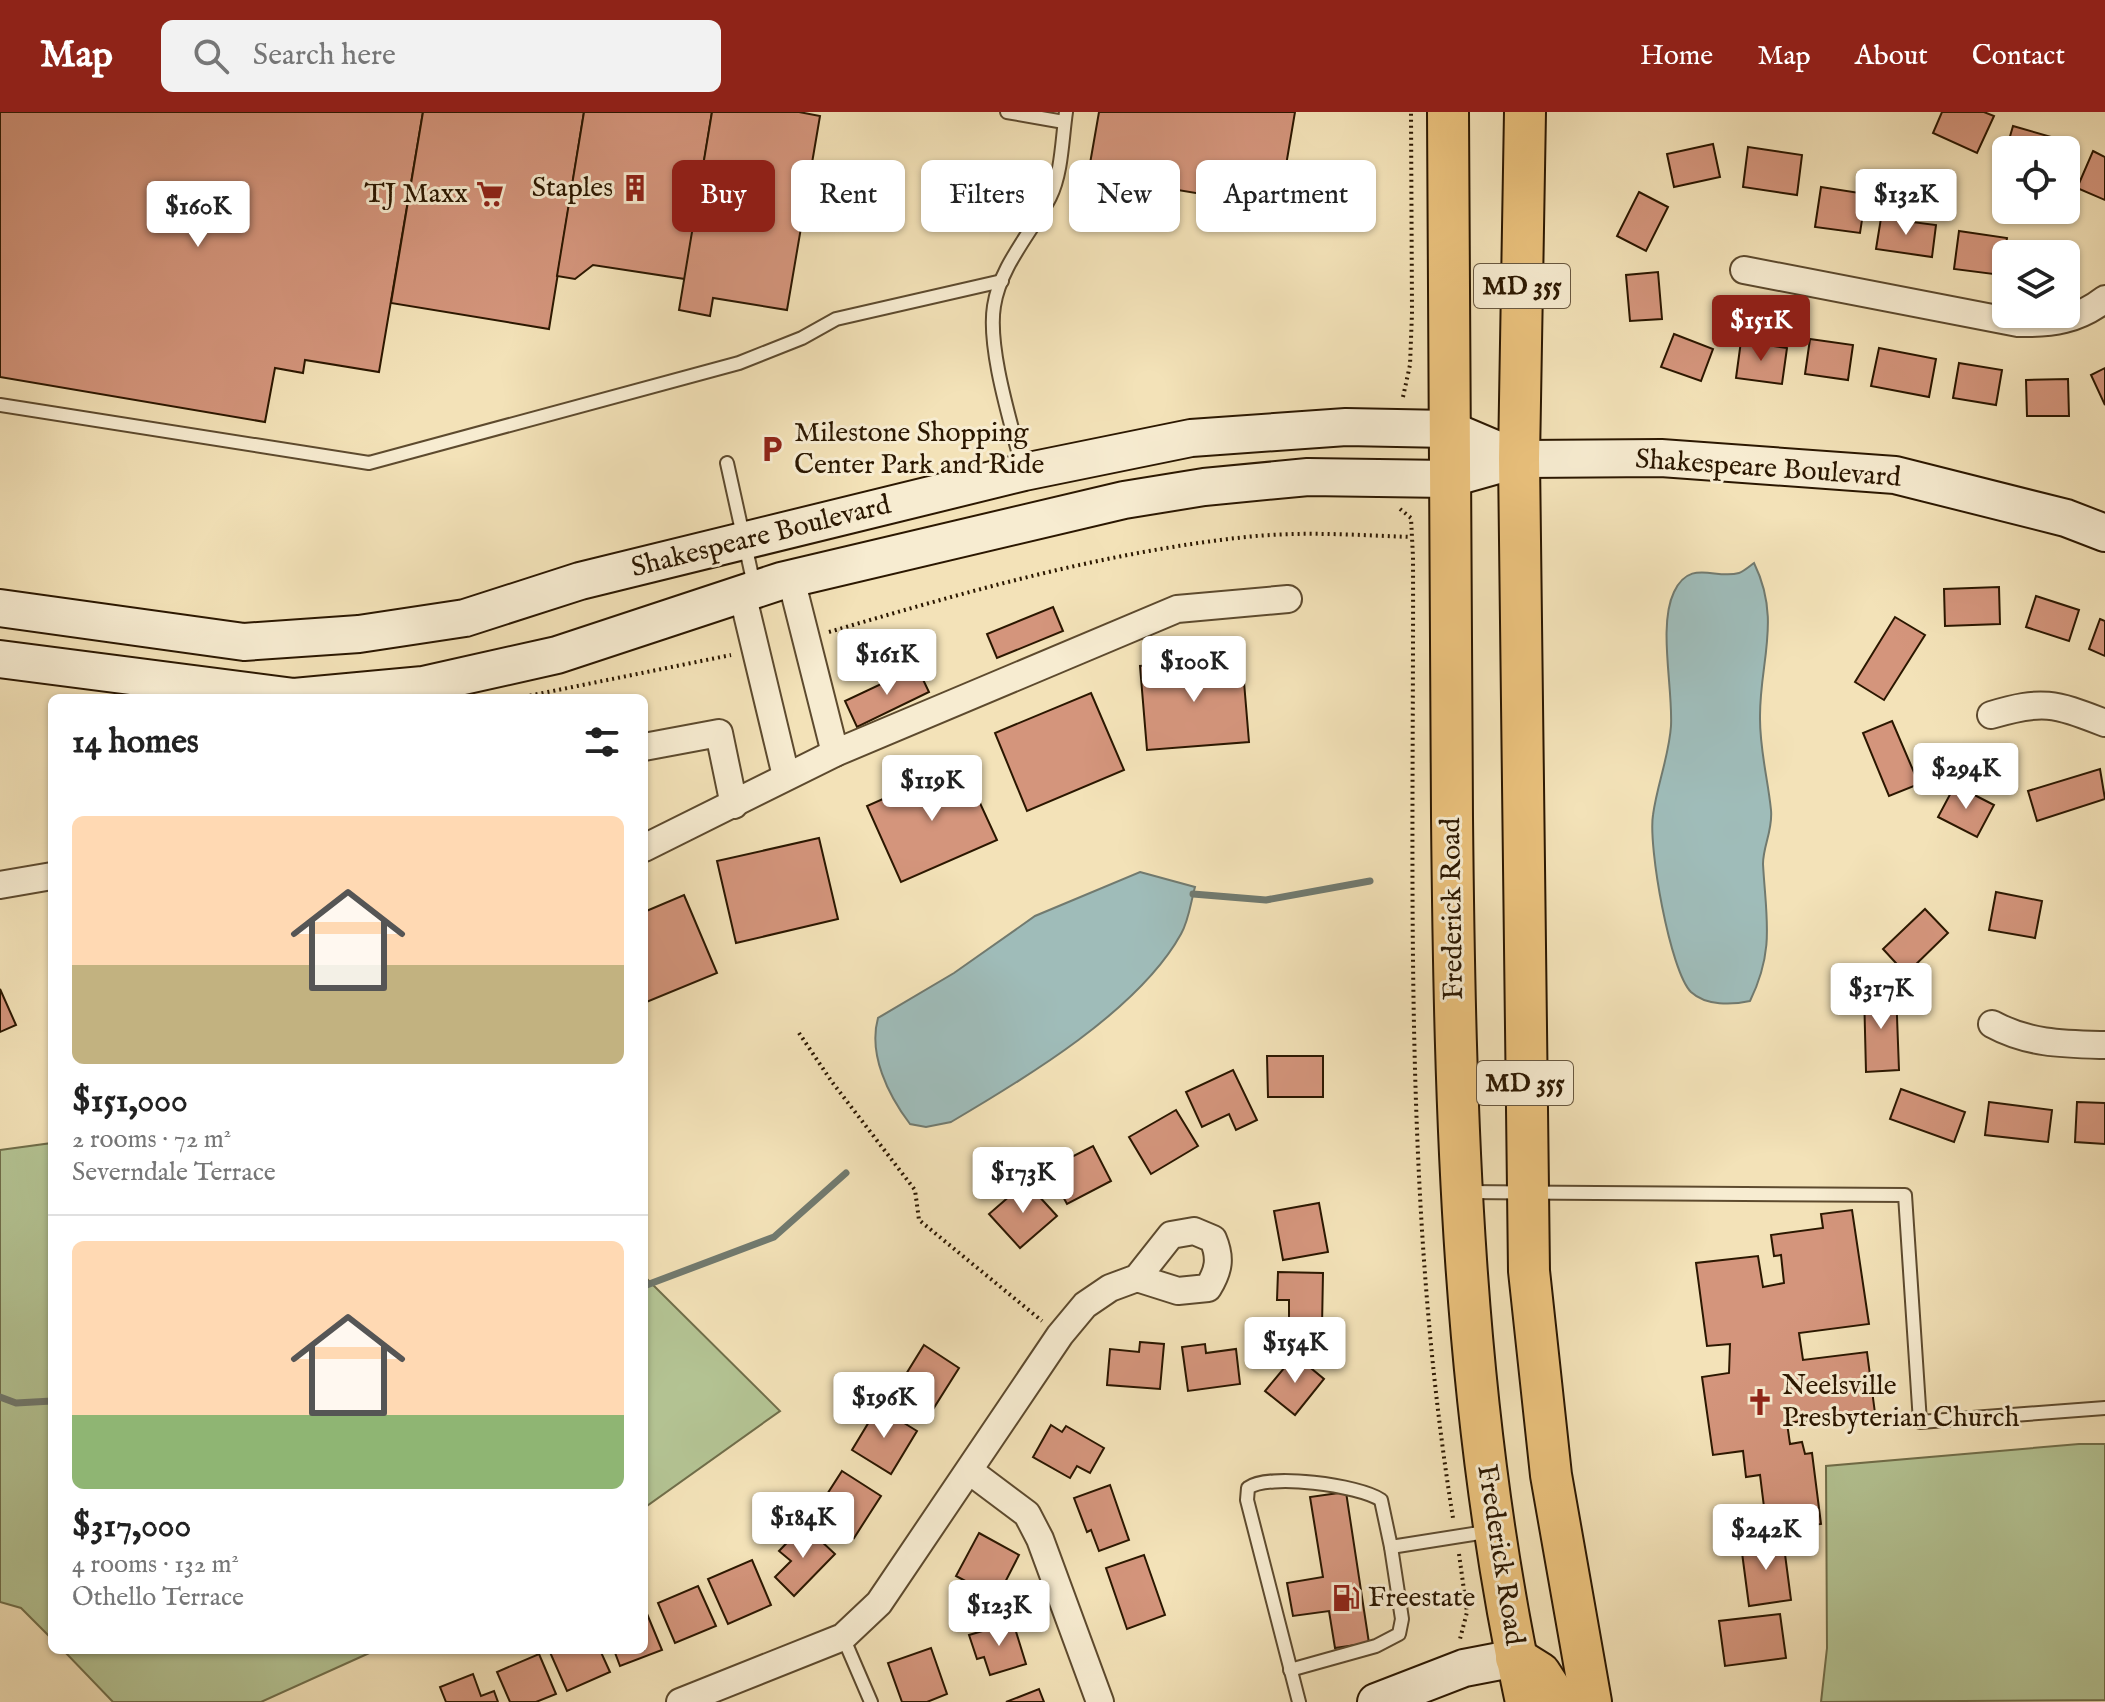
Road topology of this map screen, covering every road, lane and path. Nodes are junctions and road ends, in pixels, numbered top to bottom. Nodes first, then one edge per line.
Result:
1 (1007, 112) edge
2 (1411, 112) edge
3 (1448, 112) edge
4 (1525, 112) edge
5 (1065, 117) edge
6 (1744, 270) dead end
7 (1002, 281) junction
8 (2105, 299) edge
9 (0, 405) edge
10 (1397, 429) junction
11 (1448, 429) junction
12 (1519, 459) junction
13 (727, 463) dead end
14 (1024, 472) junction
15 (1398, 477) junction
16 (1448, 479) junction
17 (1411, 518) dead end
18 (2105, 533) edge
19 (1411, 537) dead end
20 (744, 541) junction
21 (791, 579) junction
22 (748, 591) junction
23 (1288, 599) dead end
24 (0, 608) edge
25 (806, 639) junction
26 (756, 650) junction
27 (0, 659) edge
28 (271, 694) edge
29 (326, 694) edge
30 (538, 694) edge
31 (1991, 715) dead end
32 (2105, 723) edge
33 (648, 746) edge
34 (835, 753) junction
35 (786, 776) junction
36 (734, 805) junction
37 (648, 846) edge
38 (48, 877) edge
39 (0, 885) edge
40 (1992, 1024) dead end
41 (799, 1033) dead end
42 (2105, 1045) edge
43 (1459, 1192) junction
44 (1527, 1194) junction
45 (1137, 1278) dead end
46 (1060, 1335) junction
47 (2105, 1408) edge
48 (971, 1472) junction
49 (1495, 1531) junction
50 (1391, 1547) junction
51 (843, 1637) junction
52 (1516, 1658) junction
53 (1290, 1670) junction
54 (680, 1702) edge
55 (871, 1702) edge
56 (1100, 1702) edge
57 (1299, 1702) edge
58 (1376, 1702) edge
59 (1526, 1702) edge
60 (1559, 1702) edge
61 (1591, 1702) edge

1 - 5 lane
2 - 10 path
3 - 11 main road, Frederick Road / MD 355
4 - 12 main road, MD 355
5 - 7 lane
6 - 8 street
7 - 9 lane
7 - 14 lane
10 - 11 street, Shakespeare Boulevard
10 - 14 street, Shakespeare Boulevard
11 - 12 street, Shakespeare Boulevard
11 - 16 main road, Frederick Road / MD 355
12 - 16 street, Shakespeare Boulevard
12 - 18 street, Shakespeare Boulevard
12 - 44 main road, MD 355
13 - 20 lane
14 - 20 street, Shakespeare Boulevard
15 - 16 street, Shakespeare Boulevard
15 - 17 path
15 - 21 street, Shakespeare Boulevard
16 - 43 main road, Frederick Road / MD 355
19 - 25 path
20 - 22 lane
20 - 24 street, Shakespeare Boulevard
21 - 22 street, Shakespeare Boulevard
21 - 25 street
22 - 26 street
22 - 29 street, Shakespeare Boulevard
23 - 34 street
25 - 34 street
26 - 30 path
26 - 35 street
27 - 28 street, Shakespeare Boulevard
31 - 32 street
33 - 36 street
34 - 35 street
35 - 36 street
36 - 37 street
38 - 39 street
40 - 42 street
41 - 46 path
43 - 44 lane
43 - 49 main road, Frederick Road / MD 355
44 - 47 lane
44 - 61 main road, MD 355
45 - 46 street
46 - 48 street
48 - 51 street
48 - 56 street
49 - 50 lane
49 - 52 main road, Frederick Road / MD 355
50 - 53 lane
50 - 53 lane
51 - 54 street
51 - 55 lane
52 - 58 street
52 - 59 main road, Frederick Road / MD 355
52 - 60 main road
53 - 57 lane

